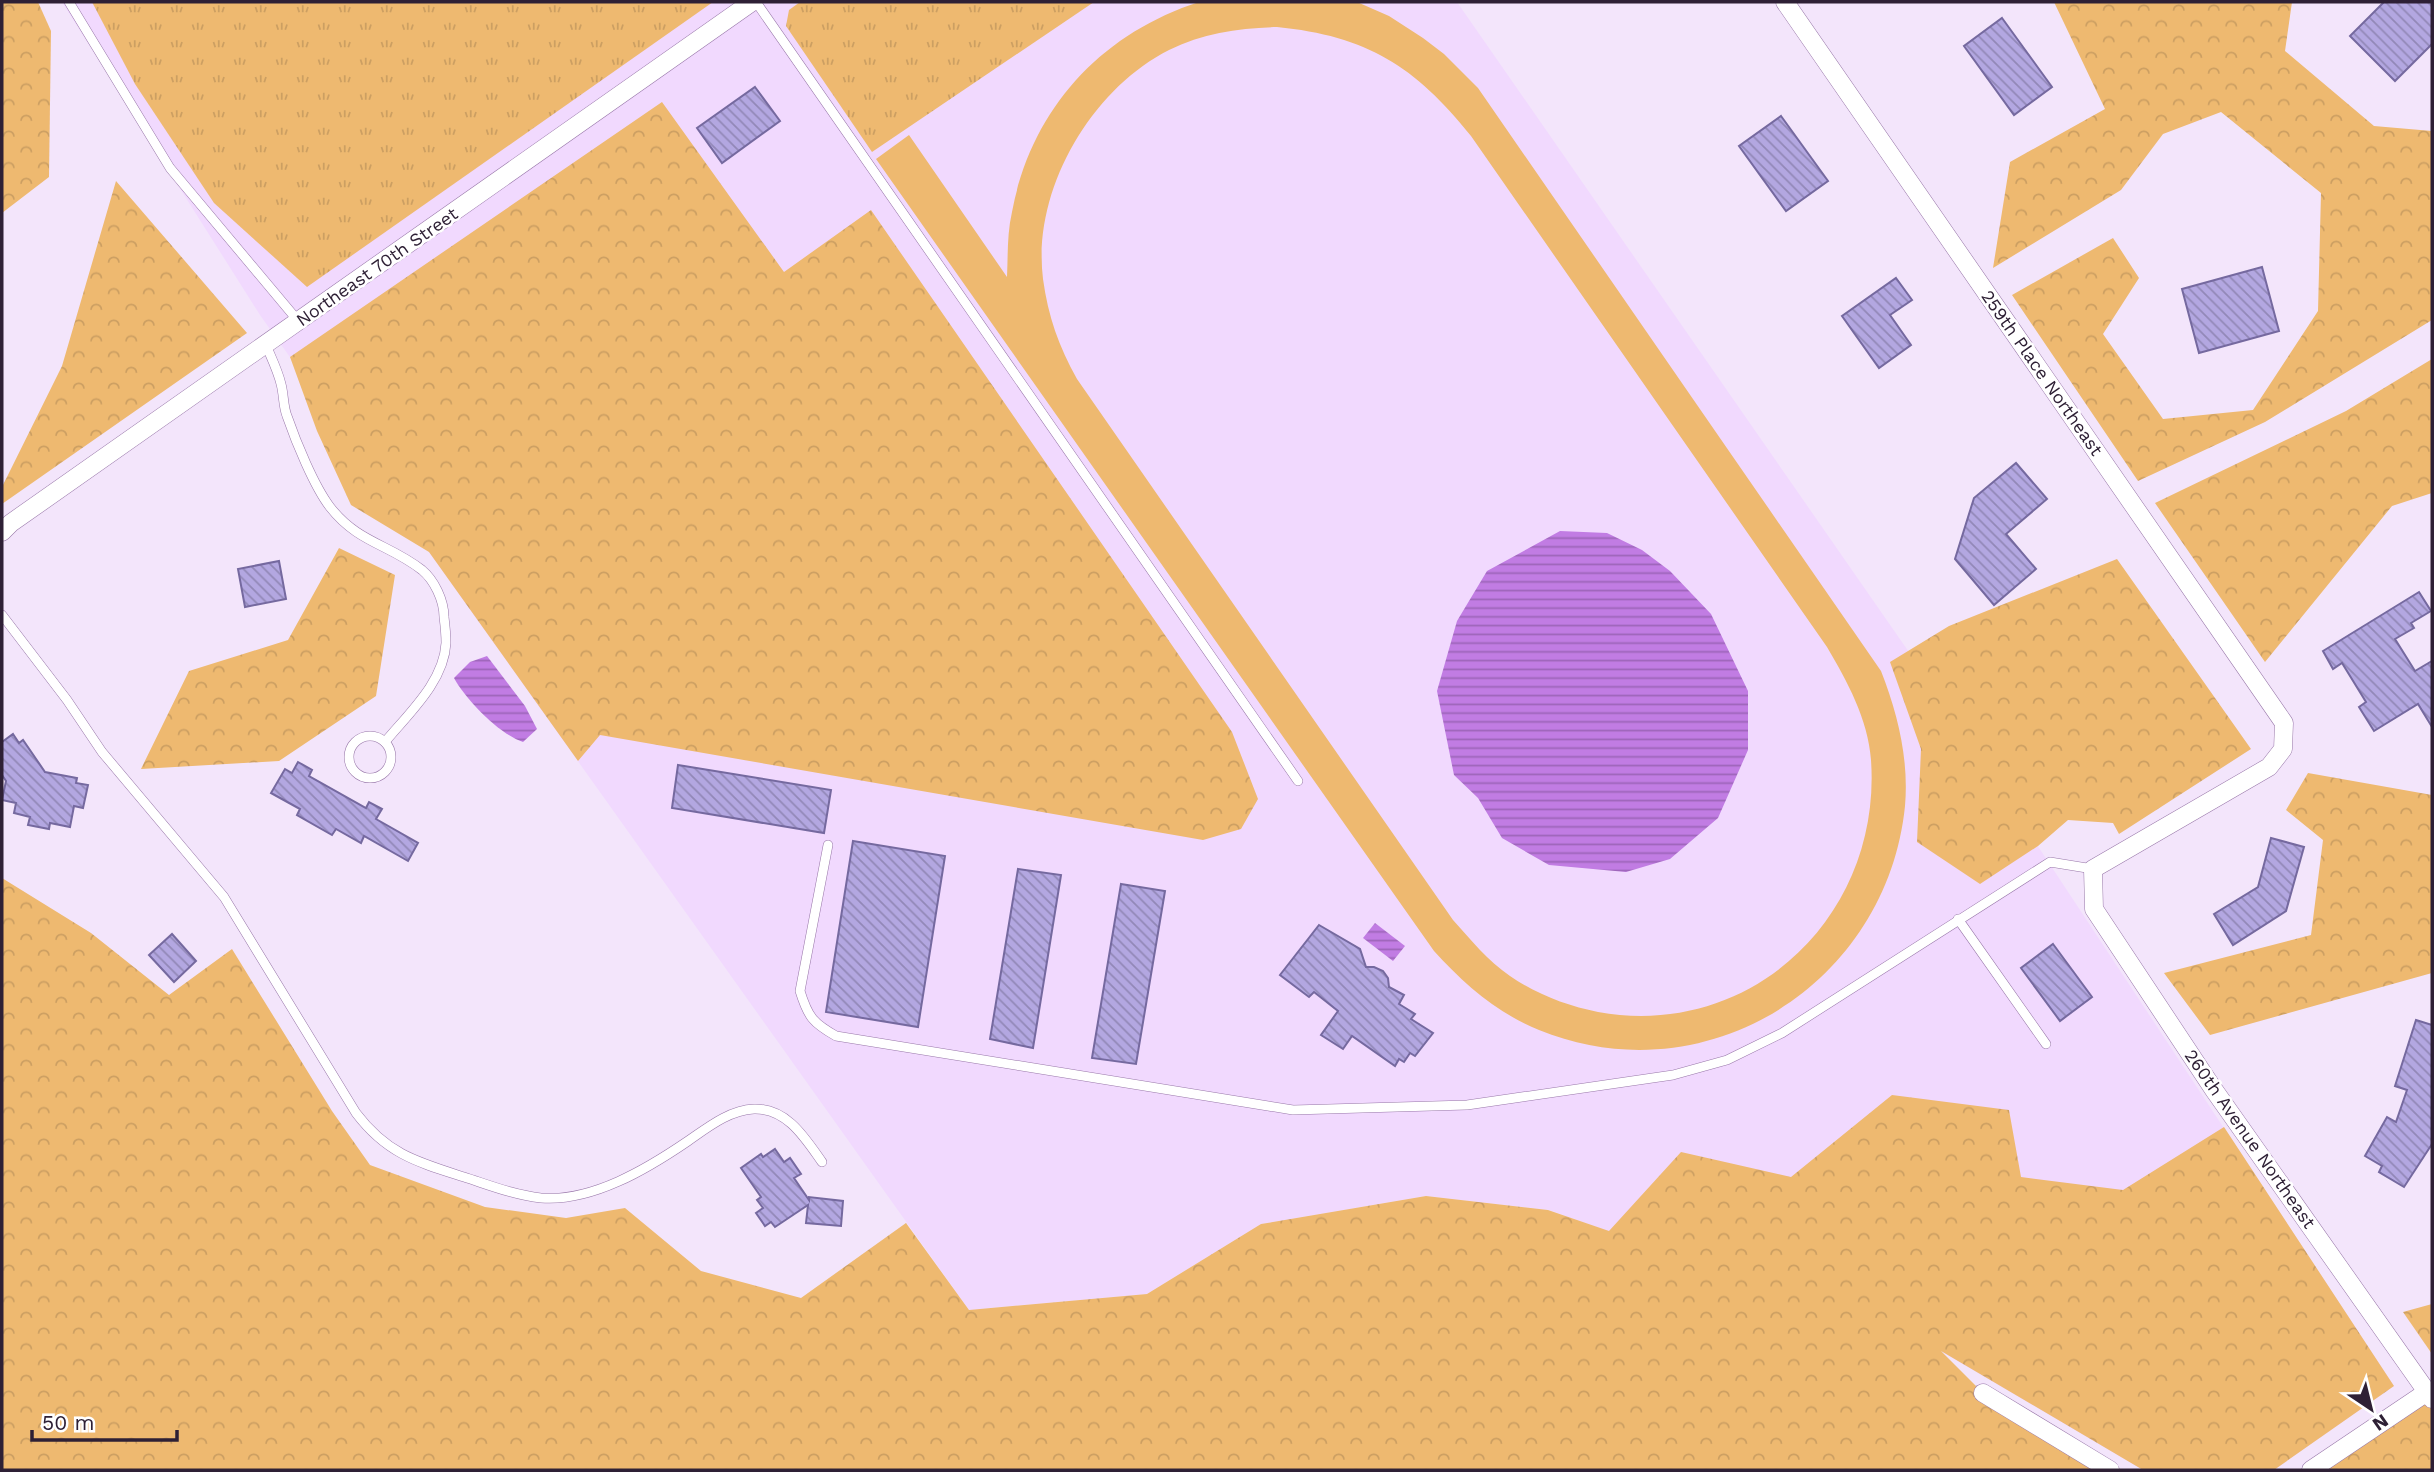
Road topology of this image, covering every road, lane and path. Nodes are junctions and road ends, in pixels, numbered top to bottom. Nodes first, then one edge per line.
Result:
1 (69, 2) edge
2 (754, 2) edge
3 (1785, 2) edge
4 (299, 322) junction
5 (266, 345) junction
6 (2, 532) edge
7 (2, 615) edge
8 (385, 741) junction
9 (1298, 781) dead end
10 (828, 845) dead end
11 (2093, 869) junction
12 (1958, 919) junction
13 (2046, 1044) dead end
14 (822, 1162) dead end
15 (1983, 1393) dead end
16 (2430, 1395) edge
17 (2110, 1470) edge
18 (2311, 1470) edge

1 - 4 lane
2 - 4 street, Northeast 70th Street
2 - 9 lane
3 - 11 street, 259th Place Northeast
4 - 5 street, Northeast 70th Street
5 - 6 street, Northeast 70th Street
5 - 8 lane
7 - 14 lane
8 - 8 lane
10 - 12 lane
11 - 12 lane
11 - 16 street, 260th Avenue Northeast
12 - 13 lane
15 - 17 street
16 - 18 street

